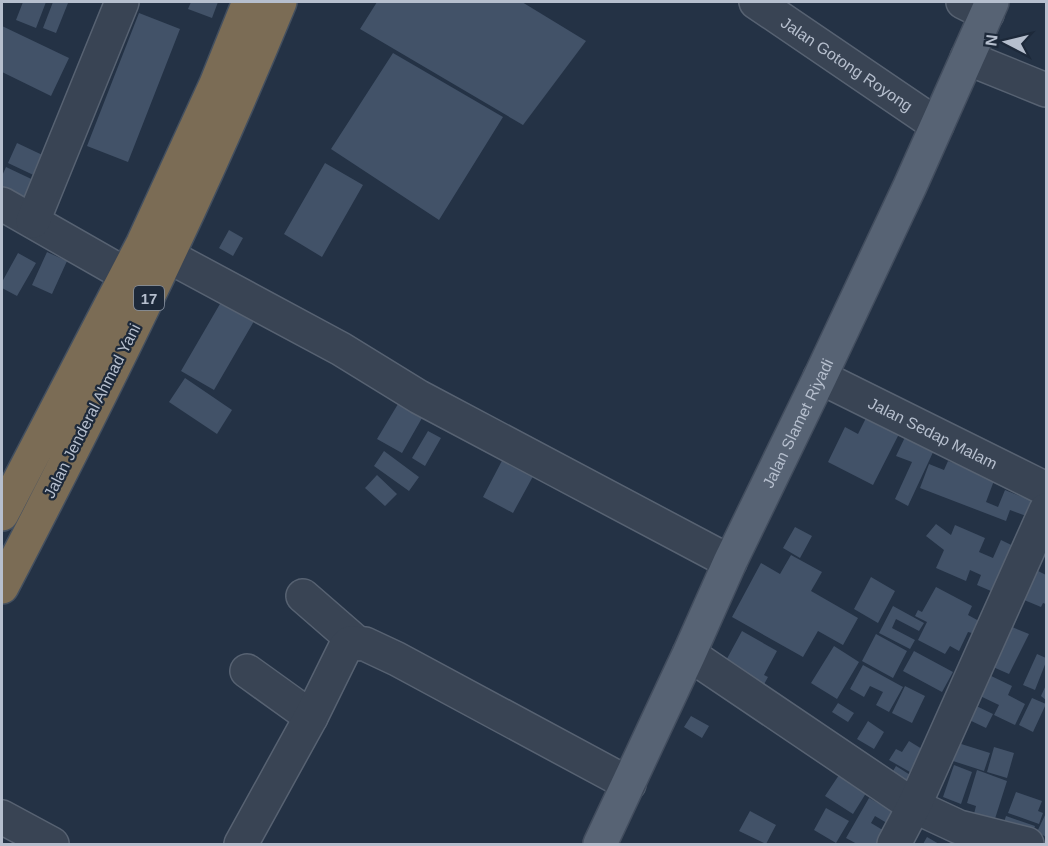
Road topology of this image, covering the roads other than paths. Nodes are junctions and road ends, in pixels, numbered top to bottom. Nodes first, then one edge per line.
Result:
1 (122, 2) edge
2 (249, 2) edge
3 (280, 2) edge
4 (756, 2) edge
5 (980, 6) edge
6 (967, 58) junction
7 (1047, 90) edge
8 (937, 125) junction
9 (2, 204) edge
10 (33, 221) junction
11 (156, 250) junction
12 (140, 282) junction
13 (820, 377) junction
14 (1047, 489) edge
15 (1047, 510) edge
16 (2, 514) edge
17 (730, 562) junction
18 (2, 587) edge
19 (303, 596) dead end
20 (357, 643) junction
21 (689, 654) junction
22 (247, 671) dead end
23 (311, 717) junction
24 (629, 784) junction
25 (914, 806) junction
26 (2, 817) edge
27 (52, 844) edge
28 (241, 844) edge
29 (600, 844) edge
30 (894, 844) edge
31 (1027, 844) edge

1 - 10 street
2 - 11 highway, Jalan Jenderal Ahmad Yani / 17
3 - 11 highway, Jalan Jenderal Ahmad Yani / 17
4 - 8 street, Jalan Gotong Royong
5 - 6 main road, Jalan Slamet Riyadi
6 - 7 street
6 - 8 main road, Jalan Slamet Riyadi
8 - 13 main road, Jalan Slamet Riyadi
9 - 10 street
10 - 12 street
11 - 12 highway, Jalan Jenderal Ahmad Yani / 17
11 - 17 street
12 - 16 highway, Jalan Jenderal Ahmad Yani / 17
12 - 18 highway, Jalan Jenderal Ahmad Yani / 17
13 - 14 street, Jalan Sedap Malam
13 - 17 main road, Jalan Slamet Riyadi
15 - 25 street
17 - 21 main road, Jalan Slamet Riyadi
19 - 20 street
20 - 23 street
20 - 24 street
21 - 24 main road, Jalan Slamet Riyadi
21 - 25 street
22 - 23 street
23 - 28 street
24 - 29 main road, Jalan Slamet Riyadi
25 - 30 street
25 - 31 street
26 - 27 street

